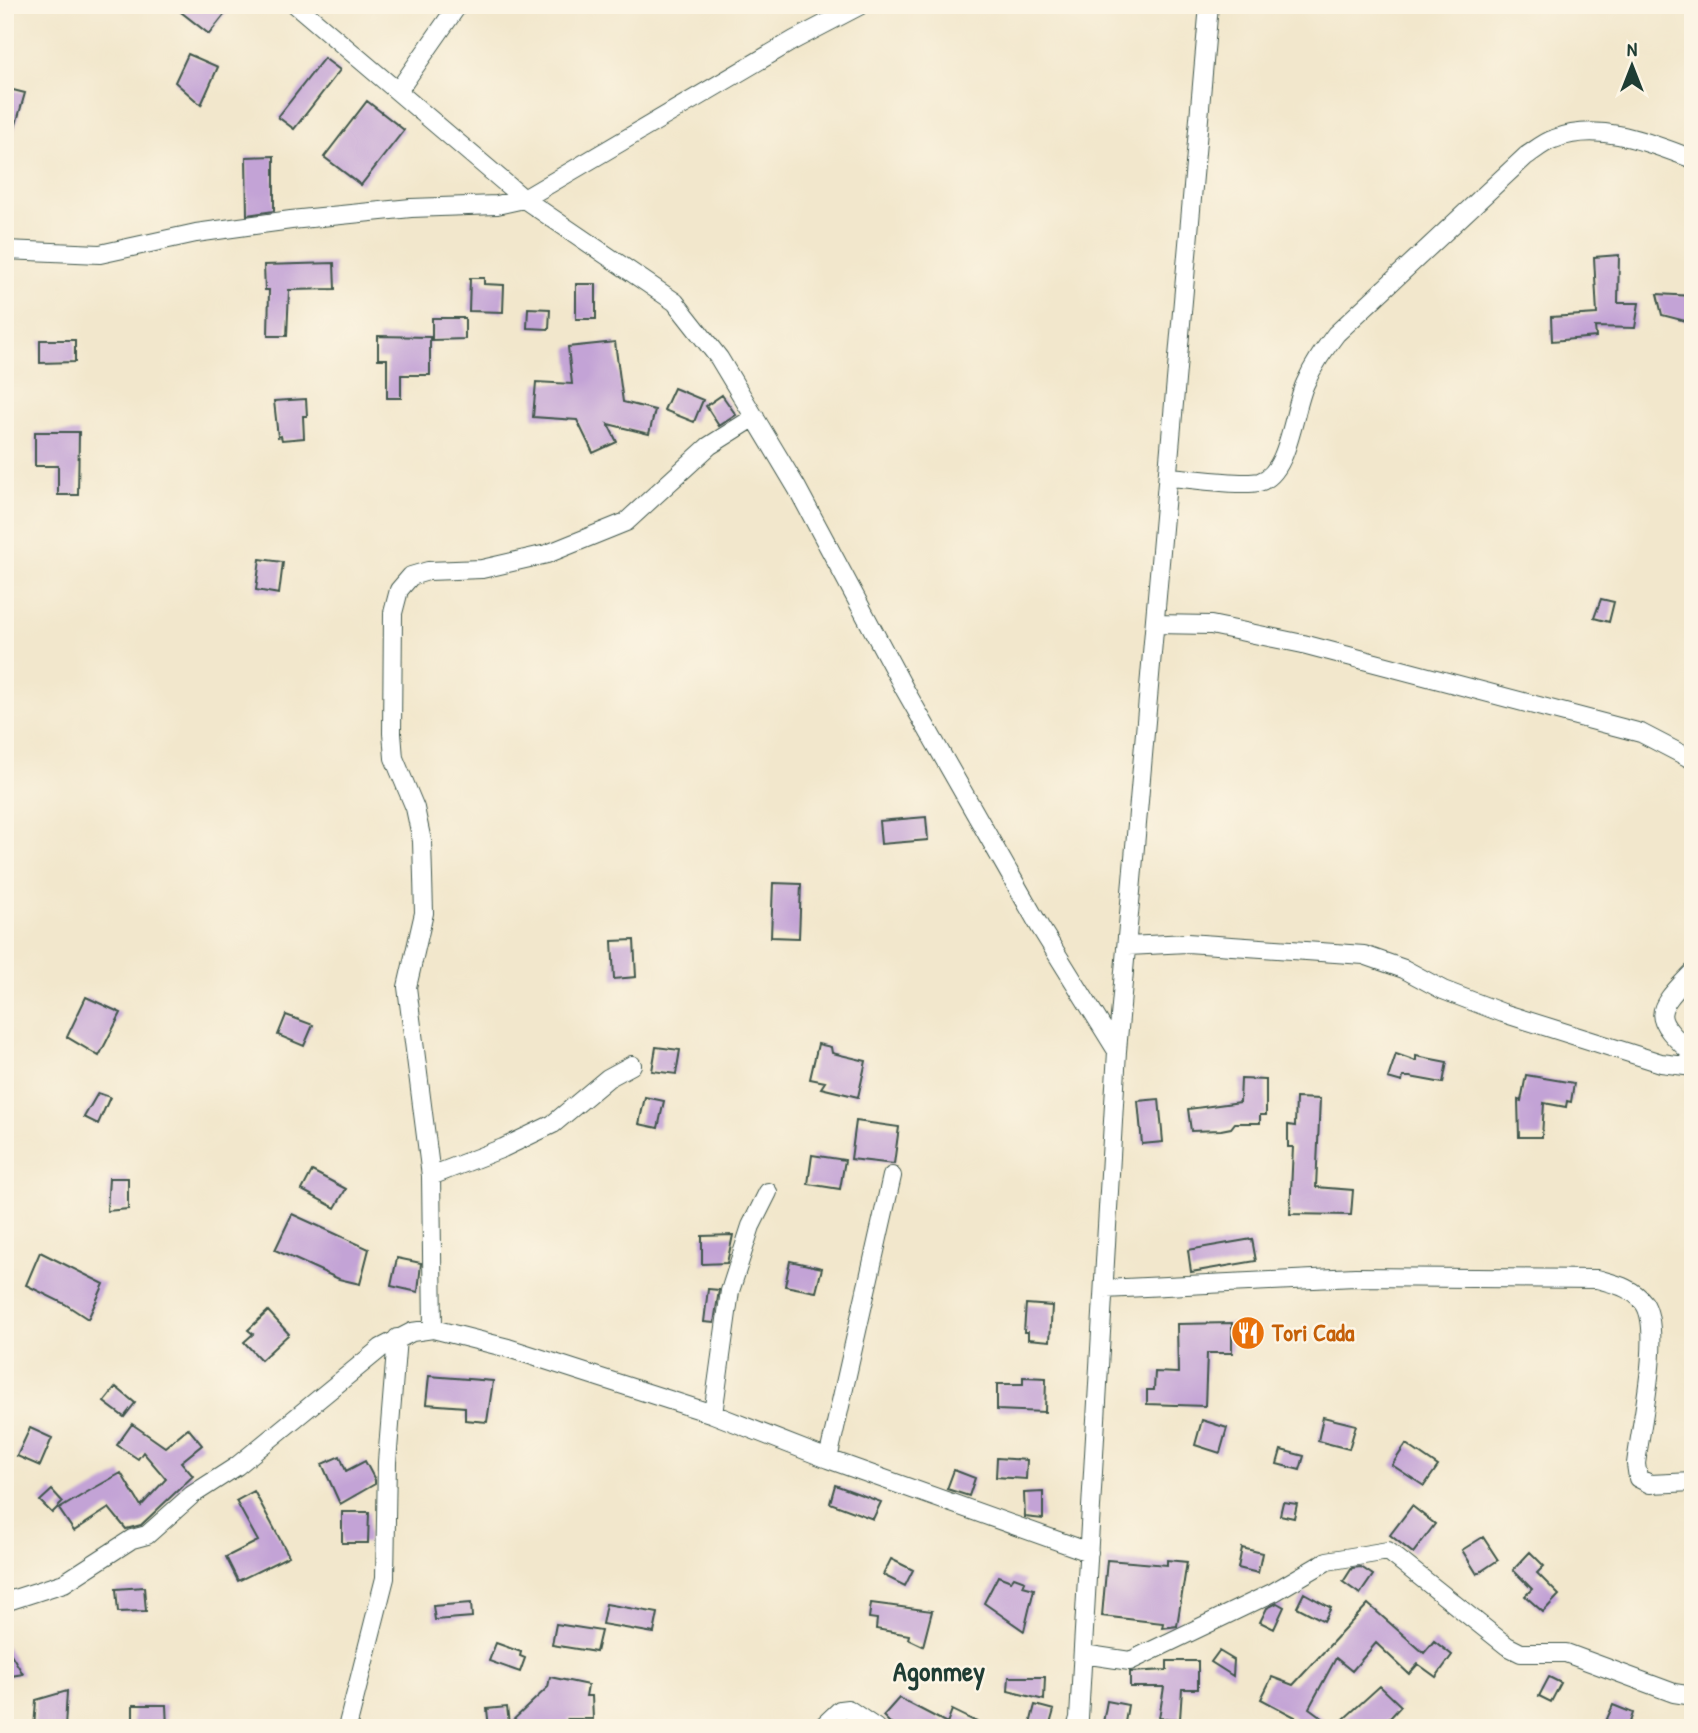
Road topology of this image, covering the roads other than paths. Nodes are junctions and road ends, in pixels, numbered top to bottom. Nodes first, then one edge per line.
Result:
1 (296, 5) edge
2 (458, 5) edge
3 (860, 5) edge
4 (1209, 5) edge
5 (398, 91) junction
6 (1693, 159) edge
7 (524, 199) junction
8 (5, 250) edge
9 (755, 417) junction
10 (1168, 477) junction
11 (1155, 624) junction
12 (1693, 760) edge
13 (1128, 946) junction
14 (1693, 972) edge
15 (1117, 1051) junction
16 (1693, 1055) edge
17 (632, 1066) dead end
18 (1693, 1067) edge
19 (431, 1176) junction
20 (892, 1176) dead end
21 (768, 1192) dead end
22 (1104, 1289) junction
23 (433, 1329) junction
24 (397, 1338) junction
25 (713, 1415) junction
26 (828, 1459) junction
27 (1693, 1482) edge
28 (1089, 1552) junction
29 (5, 1602) edge
30 (1083, 1654) junction
31 (1693, 1696) edge
32 (347, 1728) edge
33 (821, 1728) edge
34 (876, 1728) edge
35 (1076, 1728) edge

1 - 5 street
2 - 5 street
3 - 7 street
4 - 10 street
5 - 7 street
6 - 10 street
7 - 8 street
7 - 9 street
9 - 15 street
9 - 19 street
10 - 11 street
11 - 12 street
11 - 13 street
13 - 15 street
13 - 18 street
14 - 16 street
15 - 22 street
17 - 19 street
19 - 23 street
20 - 26 street
21 - 25 street
22 - 27 street
22 - 28 street
23 - 24 street
23 - 25 street
24 - 29 street
24 - 32 street
25 - 26 street
26 - 28 street
28 - 30 street
30 - 31 street
30 - 35 street
33 - 34 street

